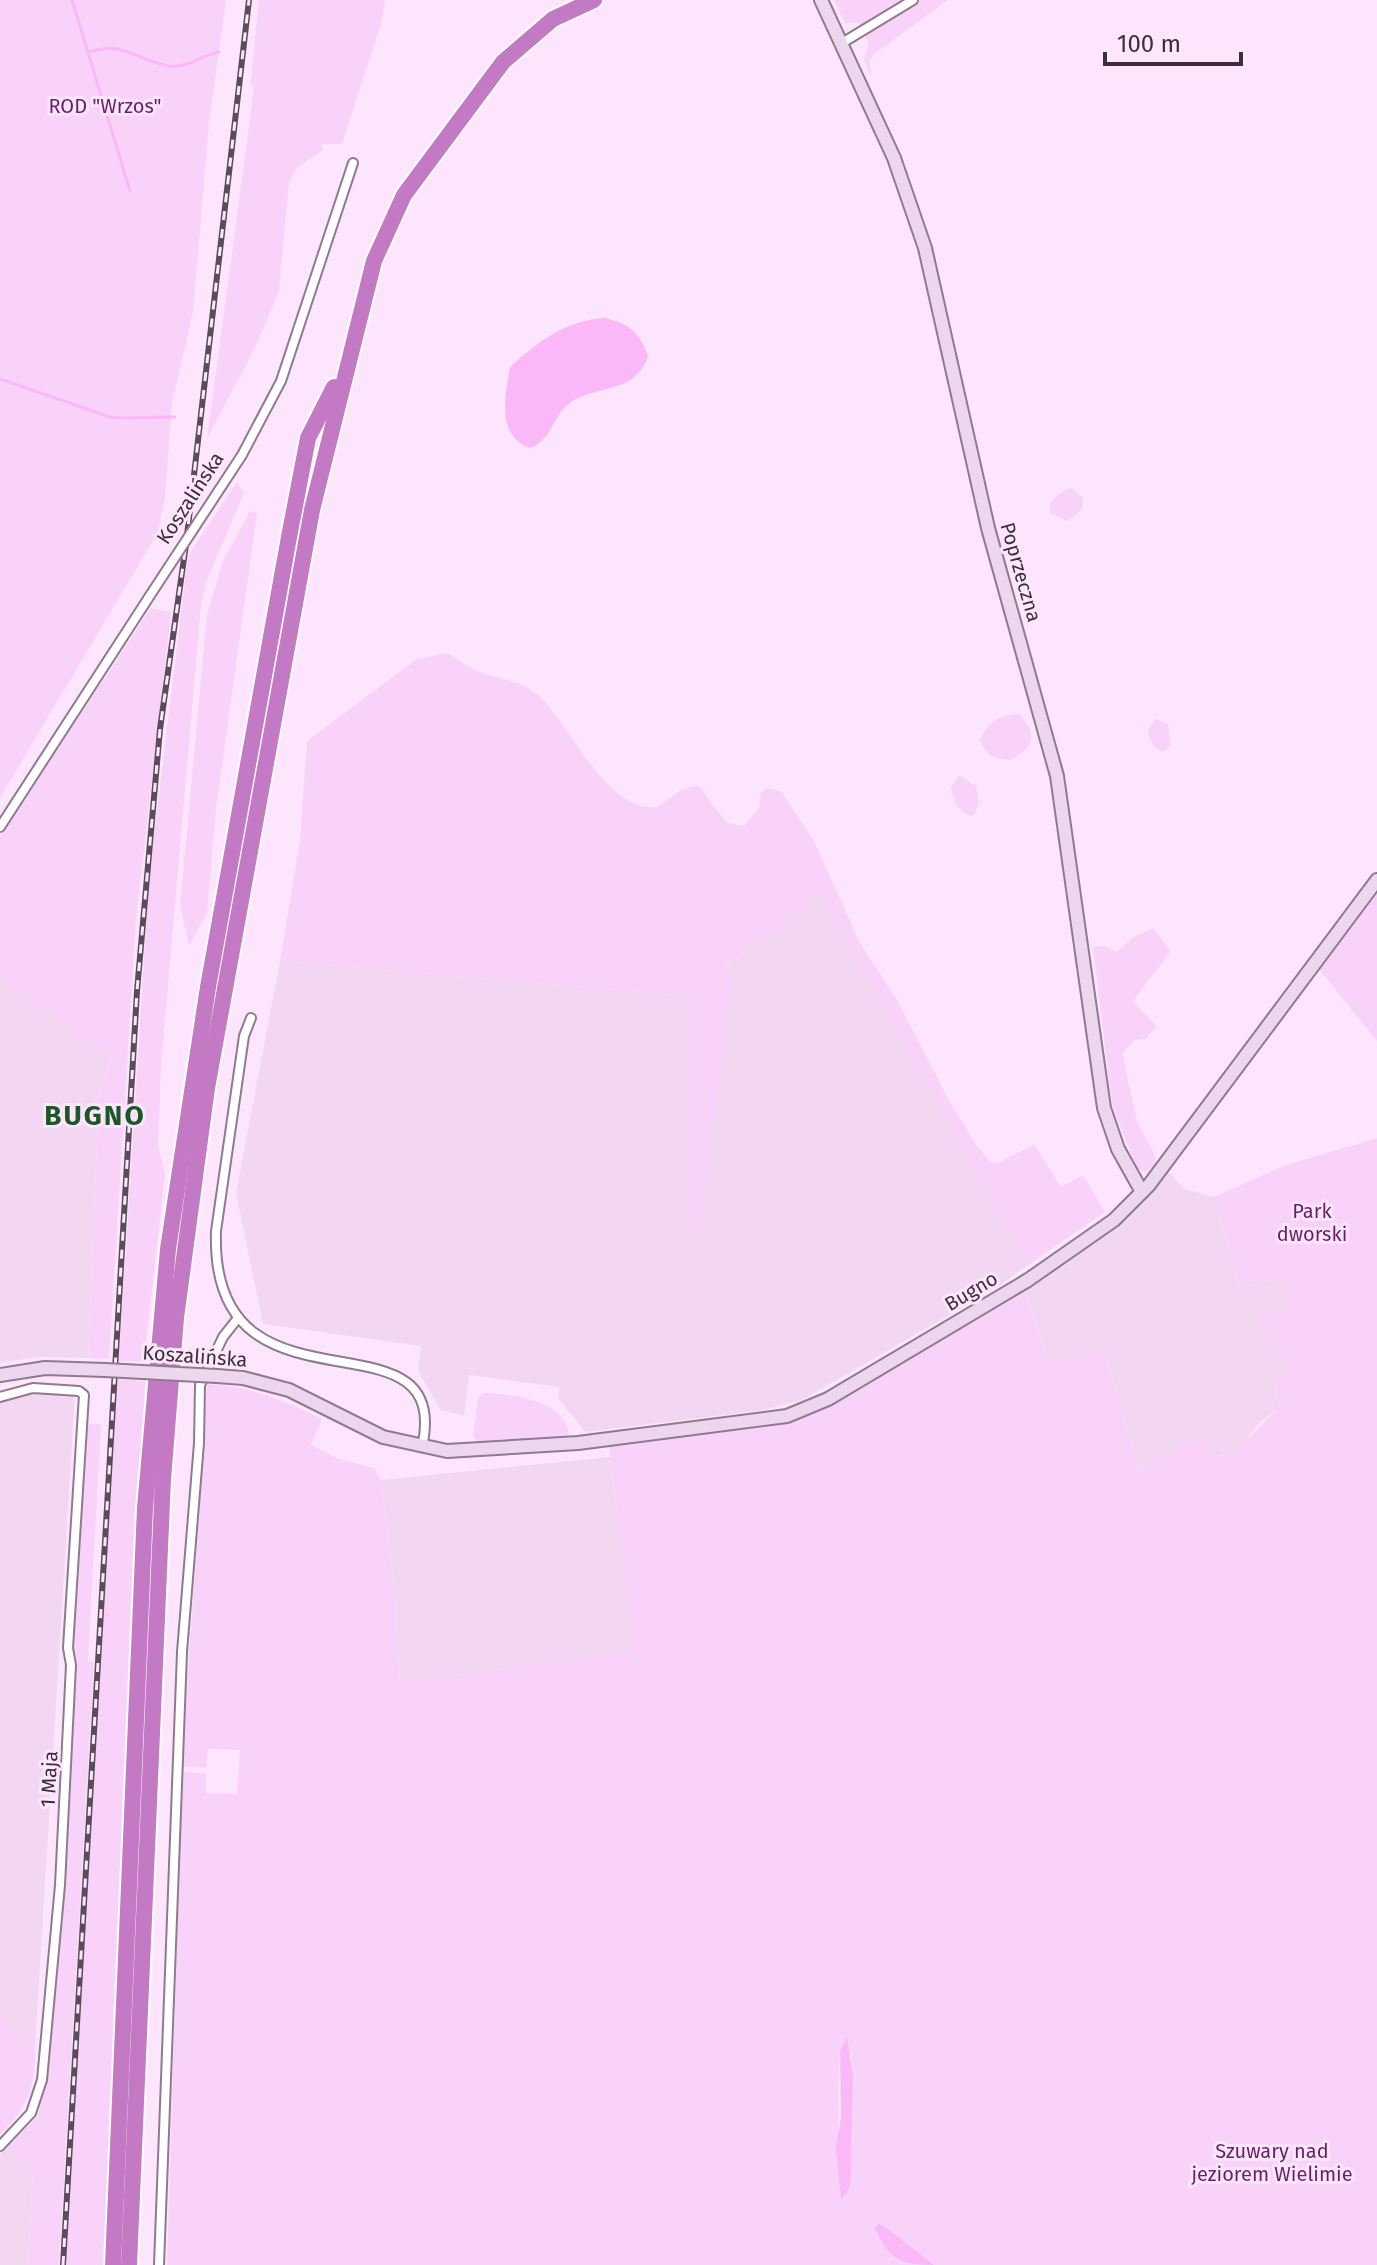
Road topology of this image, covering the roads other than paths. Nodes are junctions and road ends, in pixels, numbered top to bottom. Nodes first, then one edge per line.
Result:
1 (594, 0) edge
2 (821, 0) edge
3 (913, 0) edge
4 (842, 43) junction
5 (353, 163) dead end
6 (346, 364) junction
7 (0, 827) edge
8 (1377, 880) edge
9 (251, 1018) dead end
10 (1142, 1192) junction
11 (238, 1318) junction
12 (0, 1375) edge
13 (0, 1397) edge
14 (422, 1448) junction
15 (0, 2146) edge
16 (113, 2265) edge
17 (129, 2265) edge
18 (159, 2265) edge

1 - 6 highway
2 - 4 street, Poprzeczna
3 - 4 street
4 - 10 street, Poprzeczna
5 - 7 street, Koszalińska, bridge
6 - 16 highway
6 - 17 highway
8 - 10 street, Bugno
9 - 11 street
10 - 14 street, Bugno
11 - 14 street
11 - 18 street
12 - 14 street, Koszalińska, bridge
13 - 15 street, 1 Maja

